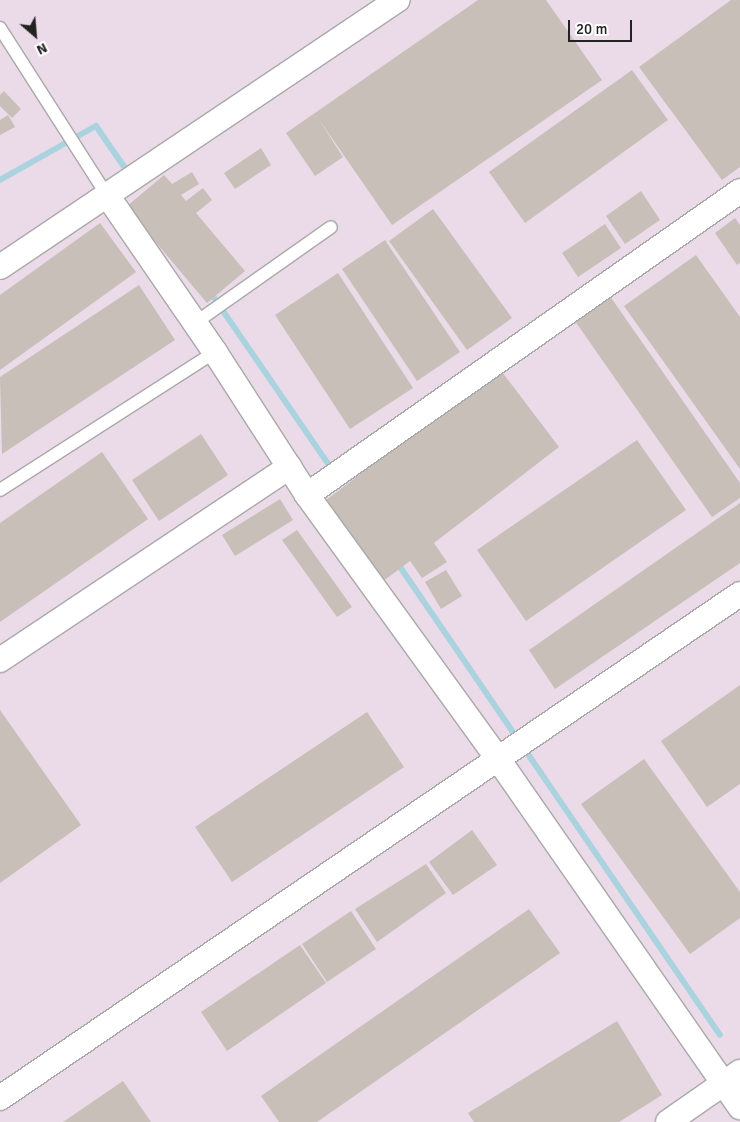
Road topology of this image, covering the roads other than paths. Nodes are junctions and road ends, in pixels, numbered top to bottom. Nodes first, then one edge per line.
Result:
1 (398, 0) edge
2 (0, 28) edge
3 (740, 191) edge
4 (107, 195) junction
5 (331, 227) dead end
6 (0, 267) edge
7 (201, 319) junction
8 (215, 352) junction
9 (290, 468) junction
10 (0, 490) edge
11 (307, 495) junction
12 (740, 594) edge
13 (0, 660) edge
14 (498, 759) junction
15 (732, 1078) edge
16 (0, 1098) edge
17 (740, 1107) edge
18 (668, 1122) edge

1 - 4 street
2 - 4 lane
3 - 11 street
4 - 6 street
4 - 7 street
5 - 7 lane
7 - 8 street
8 - 9 street
8 - 10 lane
9 - 11 street
9 - 13 street
11 - 14 street
12 - 14 street
14 - 15 street
14 - 16 street
15 - 17 street
15 - 18 street

